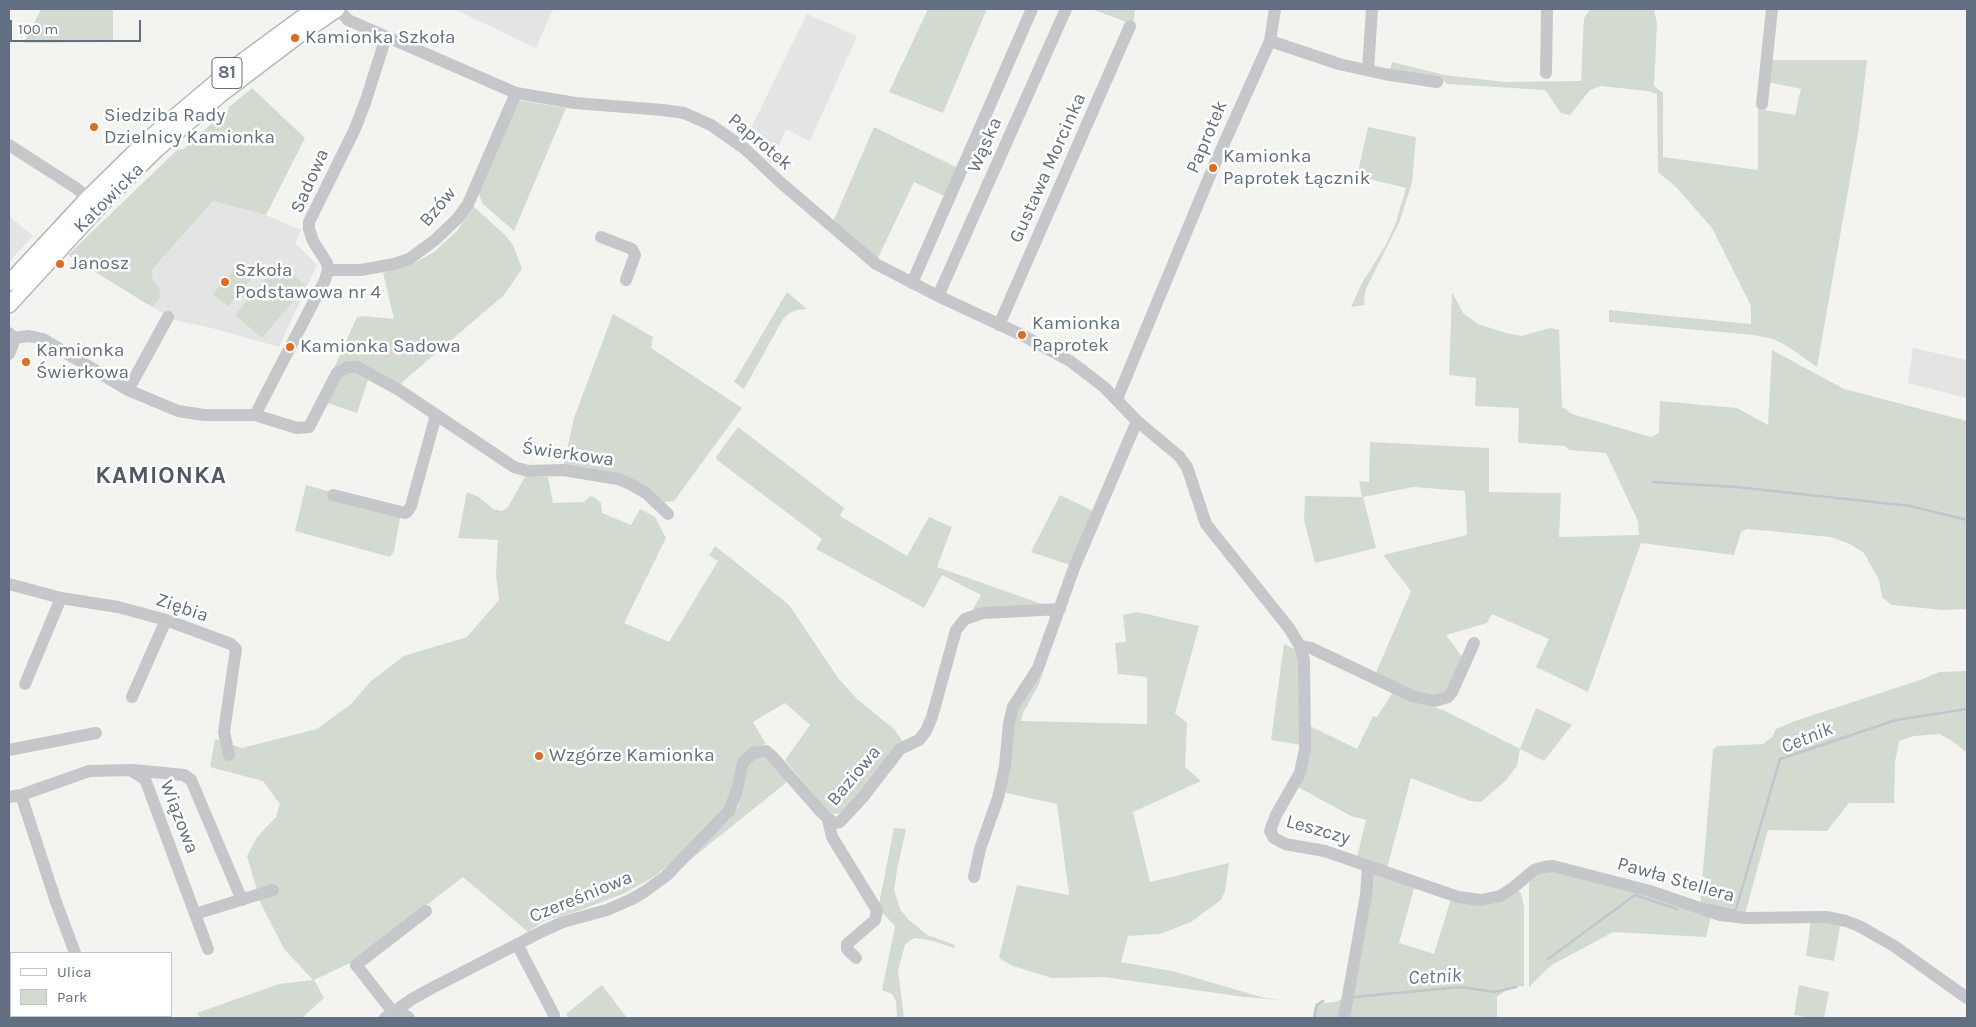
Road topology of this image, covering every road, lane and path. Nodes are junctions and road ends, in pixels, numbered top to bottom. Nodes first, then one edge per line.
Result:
1 (314, 9) edge
2 (338, 9) edge
3 (1032, 9) edge
4 (1066, 9) edge
5 (1274, 9) edge
6 (1372, 9) edge
7 (1547, 9) edge
8 (1772, 9) edge
9 (1130, 26) dead end
10 (386, 37) junction
11 (1270, 41) junction
12 (1368, 70) junction
13 (1546, 73) dead end
14 (1437, 82) dead end
15 (516, 93) junction
16 (1762, 104) dead end
17 (9, 146) edge
18 (88, 198) junction
19 (601, 238) dead end
20 (328, 270) junction
21 (626, 280) dead end
22 (9, 283) edge
23 (912, 283) junction
24 (938, 296) junction
25 (9, 305) edge
26 (168, 317) dead end
27 (999, 325) junction
28 (11, 336) edge
29 (9, 354) edge
30 (128, 390) junction
31 (1117, 399) junction
32 (255, 415) junction
33 (436, 415) junction
34 (1137, 421) junction
35 (1179, 456) joint
36 (333, 495) dead end
37 (668, 514) dead end
38 (9, 584) edge
39 (61, 598) junction
40 (1060, 609) junction
41 (166, 620) junction
42 (1474, 643) dead end
43 (1300, 646) junction
44 (25, 684) dead end
45 (132, 697) dead end
46 (96, 733) dead end
47 (9, 750) edge
48 (230, 755) dead end
49 (743, 762) joint
50 (130, 770) junction
51 (15, 796) edge
52 (828, 820) junction
53 (1368, 866) junction
54 (974, 877) dead end
55 (273, 890) dead end
56 (242, 900) junction
57 (426, 911) dead end
58 (195, 914) junction
59 (517, 944) junction
60 (208, 949) dead end
61 (74, 952) edge
62 (856, 958) dead end
63 (1967, 998) edge
64 (392, 1013) edge
65 (410, 1018) edge
66 (554, 1018) edge
67 (1344, 1018) edge

1 - 18 main road, Katowicka / 81
2 - 10 street, Paprotek
2 - 25 main road, Katowicka / 81
3 - 23 street
4 - 24 street, Wąska
5 - 11 street, Paprotek
6 - 12 street
7 - 13 street
8 - 16 street
9 - 27 street, Gustawa Morcinka
10 - 15 street, Paprotek
10 - 20 street, Sadowa
11 - 12 street
11 - 31 street, Paprotek
12 - 14 street
15 - 20 street, Bzów
15 - 23 street, Paprotek
17 - 18 street
18 - 22 main road, Katowicka / 81
19 - 21 street
20 - 32 street
23 - 24 street, Paprotek
24 - 27 street, Paprotek
26 - 30 street
27 - 31 street, Paprotek
28 - 29 street
28 - 30 street, Świerkowa
30 - 32 street, Świerkowa
31 - 34 street, Paprotek
32 - 33 street, Świerkowa
33 - 36 street
33 - 37 street, Świerkowa
34 - 35 street, Paprotek
34 - 40 street
35 - 43 street, Leszczy
38 - 39 street, Ziębia
39 - 41 street, Ziębia
39 - 44 street
40 - 52 street, Baziowa
40 - 54 street
41 - 45 street
41 - 48 street, Ziębia
42 - 43 street
43 - 53 street, Leszczy
46 - 47 street
49 - 52 street, Baziowa
49 - 59 street, Czereśniowa
50 - 51 street
50 - 56 street
50 - 58 street, Wiązowa
51 - 61 street
52 - 62 street
53 - 63 street, Pawła Stellera
53 - 67 street, Leszczy
55 - 56 street
56 - 58 street
57 - 64 street
58 - 60 street, Wiązowa
59 - 64 street, Czereśniowa
59 - 66 street
64 - 65 street

